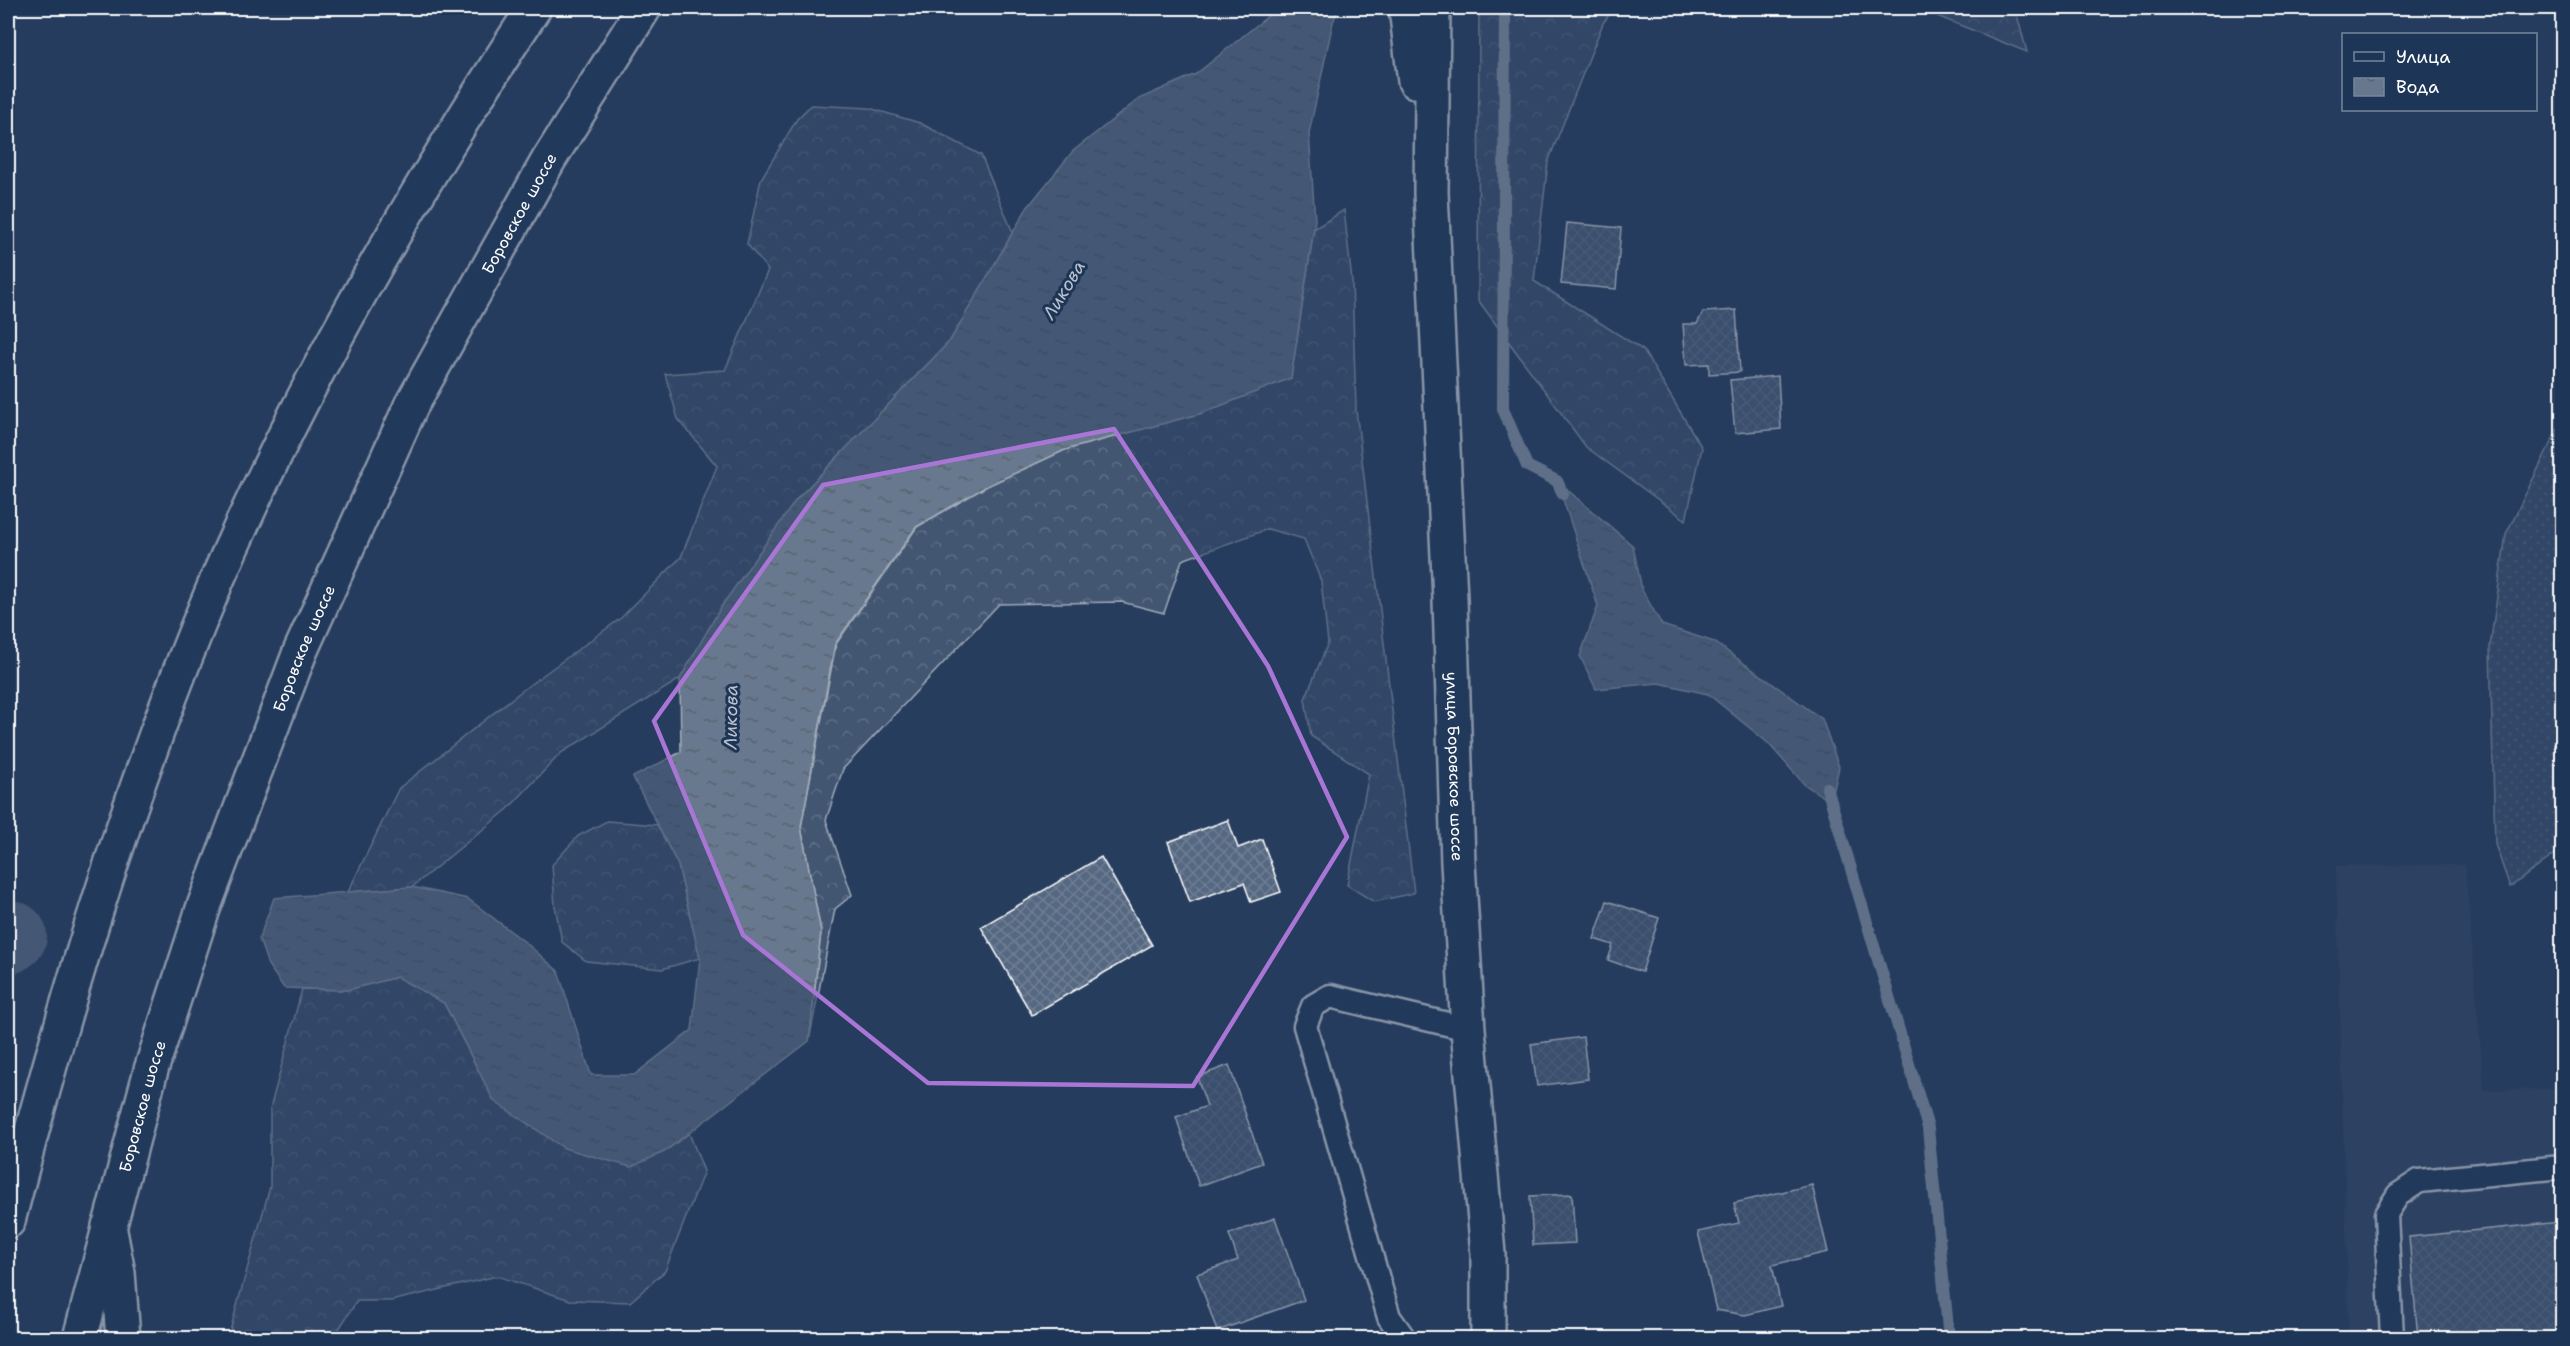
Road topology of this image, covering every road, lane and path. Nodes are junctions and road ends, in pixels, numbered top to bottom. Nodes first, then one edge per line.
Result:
1 (534, 8) edge
2 (644, 8) edge
3 (1406, 8) edge
4 (1433, 8) edge
5 (1431, 192) junction
6 (1468, 1029) junction
7 (2562, 1167) edge
8 (8, 1221) edge
9 (109, 1226) junction
10 (80, 1338) edge
11 (123, 1338) edge
12 (1404, 1338) edge
13 (1488, 1338) edge
14 (2392, 1338) edge

1 - 8 main road
2 - 9 main road, Боровское шоссе
3 - 5 main road
4 - 5 main road
5 - 6 main road, улица Боровское шоссе
6 - 12 lane
6 - 13 main road, улица Боровское шоссе
7 - 14 lane
9 - 10 main road, Боровское шоссе
9 - 11 main road

